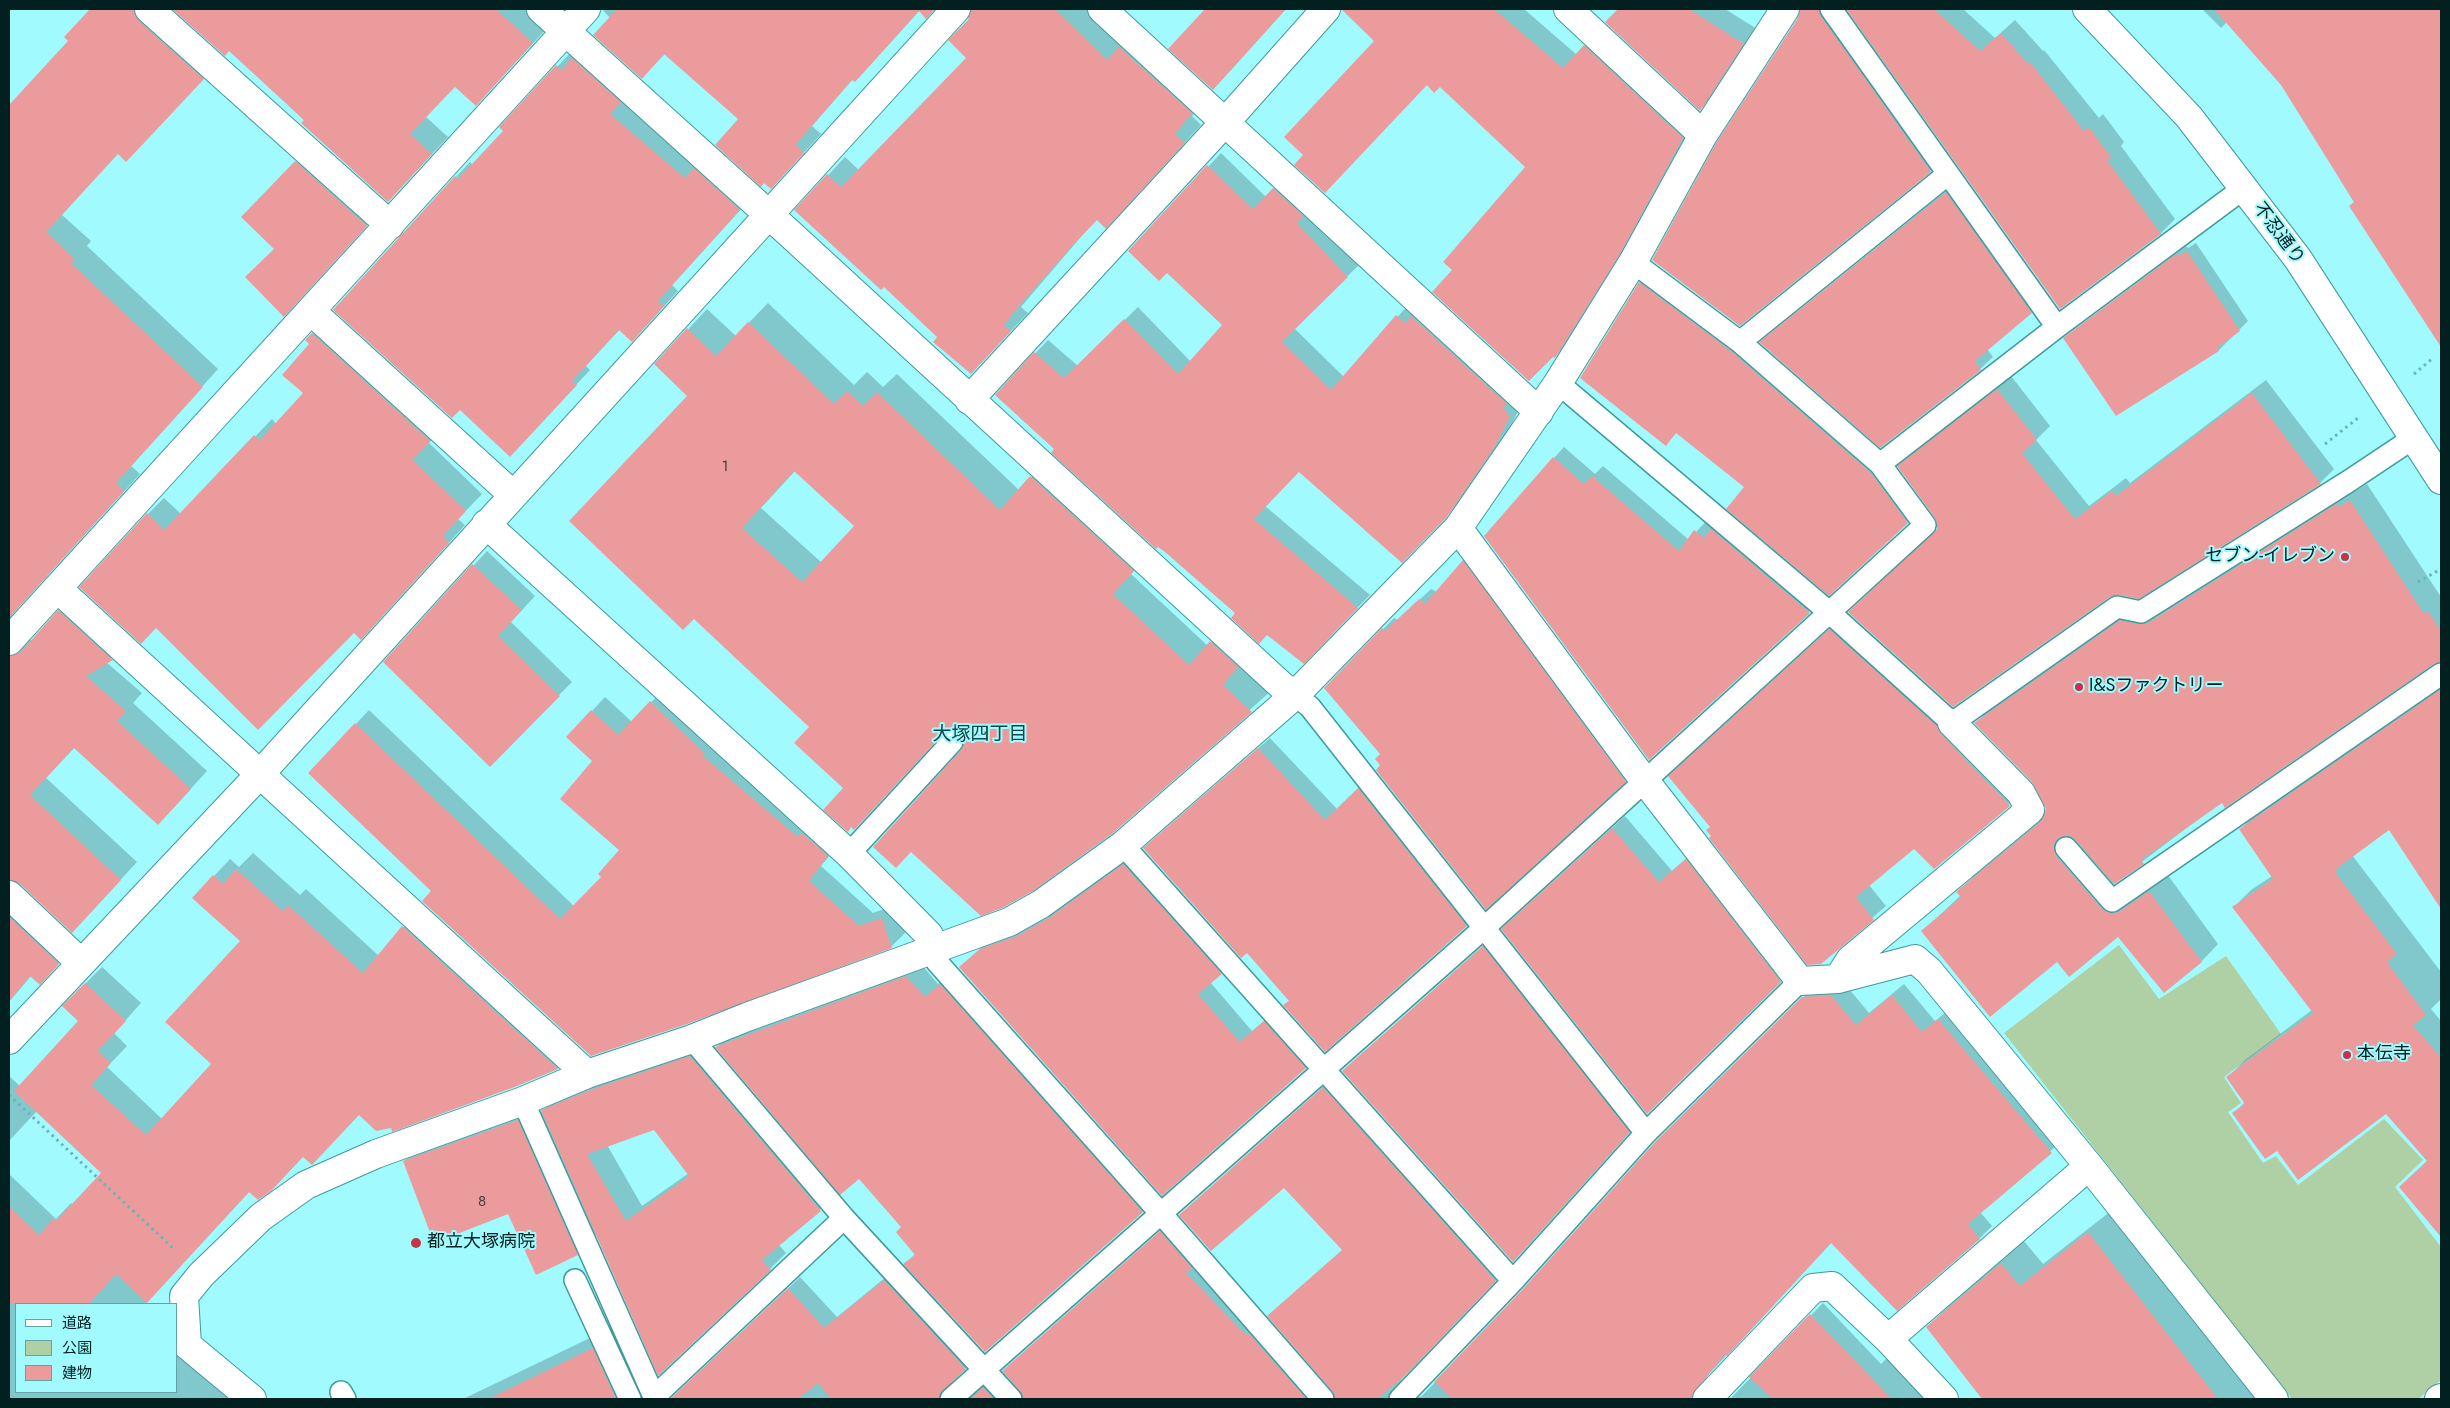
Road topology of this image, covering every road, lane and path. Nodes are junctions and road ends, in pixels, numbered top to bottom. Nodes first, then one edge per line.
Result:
1 (149, 9) edge
2 (541, 9) edge
3 (586, 9) edge
4 (956, 9) edge
5 (1102, 9) edge
6 (1326, 9) edge
7 (1568, 9) edge
8 (1785, 9) edge
9 (1831, 9) edge
10 (2087, 9) edge
11 (566, 31) junction
12 (1225, 122) junction
13 (1703, 135) junction
14 (1948, 174) junction
15 (2244, 188) junction
16 (769, 214) junction
17 (390, 225) junction
18 (1632, 262) junction
19 (311, 311) junction
20 (2057, 327) junction
21 (1740, 342) junction
22 (1558, 383) junction
23 (969, 400) junction
24 (1539, 412) junction
25 (2415, 437) junction
26 (1880, 464) junction
27 (2441, 480) edge
28 (512, 494) junction
29 (486, 524) junction
30 (1458, 528) junction
31 (2441, 568) edge
32 (2418, 582) dead end
33 (58, 588) junction
34 (1829, 612) junction
35 (9, 641) edge
36 (2441, 674) edge
37 (1295, 695) junction
38 (1952, 722) junction
39 (952, 742) dead end
40 (260, 774) junction
41 (1645, 781) junction
42 (1123, 845) junction
43 (2066, 848) dead end
44 (848, 854) junction
45 (9, 895) edge
46 (1484, 928) junction
47 (932, 948) junction
48 (81, 963) junction
49 (1838, 979) junction
50 (1800, 981) junction
51 (692, 1039) junction
52 (9, 1040) edge
53 (1324, 1070) junction
54 (587, 1074) junction
55 (9, 1095) edge
56 (523, 1101) junction
57 (1646, 1133) junction
58 (2089, 1166) junction
59 (1160, 1213) junction
60 (844, 1218) junction
61 (201, 1275) junction
62 (575, 1280) dead end
63 (1513, 1281) junction
64 (1888, 1339) junction
65 (985, 1372) junction
66 (654, 1398) edge
67 (252, 1399) edge
68 (630, 1399) edge
69 (951, 1399) edge
70 (1011, 1399) edge
71 (1322, 1399) edge
72 (1400, 1399) edge
73 (1707, 1399) edge
74 (1944, 1399) edge
75 (2274, 1399) edge

1 - 17 street
2 - 11 street
3 - 11 street
4 - 16 street
5 - 12 street
6 - 12 street
7 - 13 street
8 - 13 street
9 - 14 lane
10 - 15 street, 不忍通り
11 - 16 street
11 - 17 street
12 - 23 street
12 - 24 street
13 - 18 street
14 - 20 lane
14 - 21 lane
15 - 20 lane
15 - 25 street, 不忍通り
16 - 23 street
16 - 28 street
17 - 19 street
18 - 21 lane
18 - 22 street
19 - 28 street
19 - 33 street
20 - 26 lane
21 - 26 lane
22 - 24 street
22 - 34 lane
23 - 37 street
24 - 30 street
25 - 27 street, 不忍通り
25 - 38 lane
26 - 34 lane
28 - 29 street
29 - 40 street
29 - 44 street
30 - 37 street
30 - 41 street
31 - 32 path
33 - 35 street
33 - 40 street
34 - 38 lane
34 - 41 lane
36 - 43 lane
37 - 42 street
37 - 46 lane
38 - 49 street
39 - 44 lane
40 - 48 street
40 - 54 street
41 - 46 lane
41 - 50 street
42 - 47 street
42 - 53 lane
44 - 47 street
45 - 48 street
46 - 53 lane
46 - 57 lane
47 - 51 street
47 - 59 lane
48 - 52 street
49 - 50 street
49 - 58 street
50 - 57 lane
51 - 54 street
51 - 60 lane
53 - 59 lane
53 - 63 lane
54 - 56 street
55 - 61 path
56 - 61 street
56 - 66 lane
57 - 63 lane
58 - 64 street
58 - 75 street
59 - 65 lane
59 - 71 lane
60 - 65 lane
60 - 66 lane
61 - 67 street
62 - 68 lane
63 - 72 lane
64 - 73 street
64 - 74 street
65 - 69 lane
65 - 70 lane

